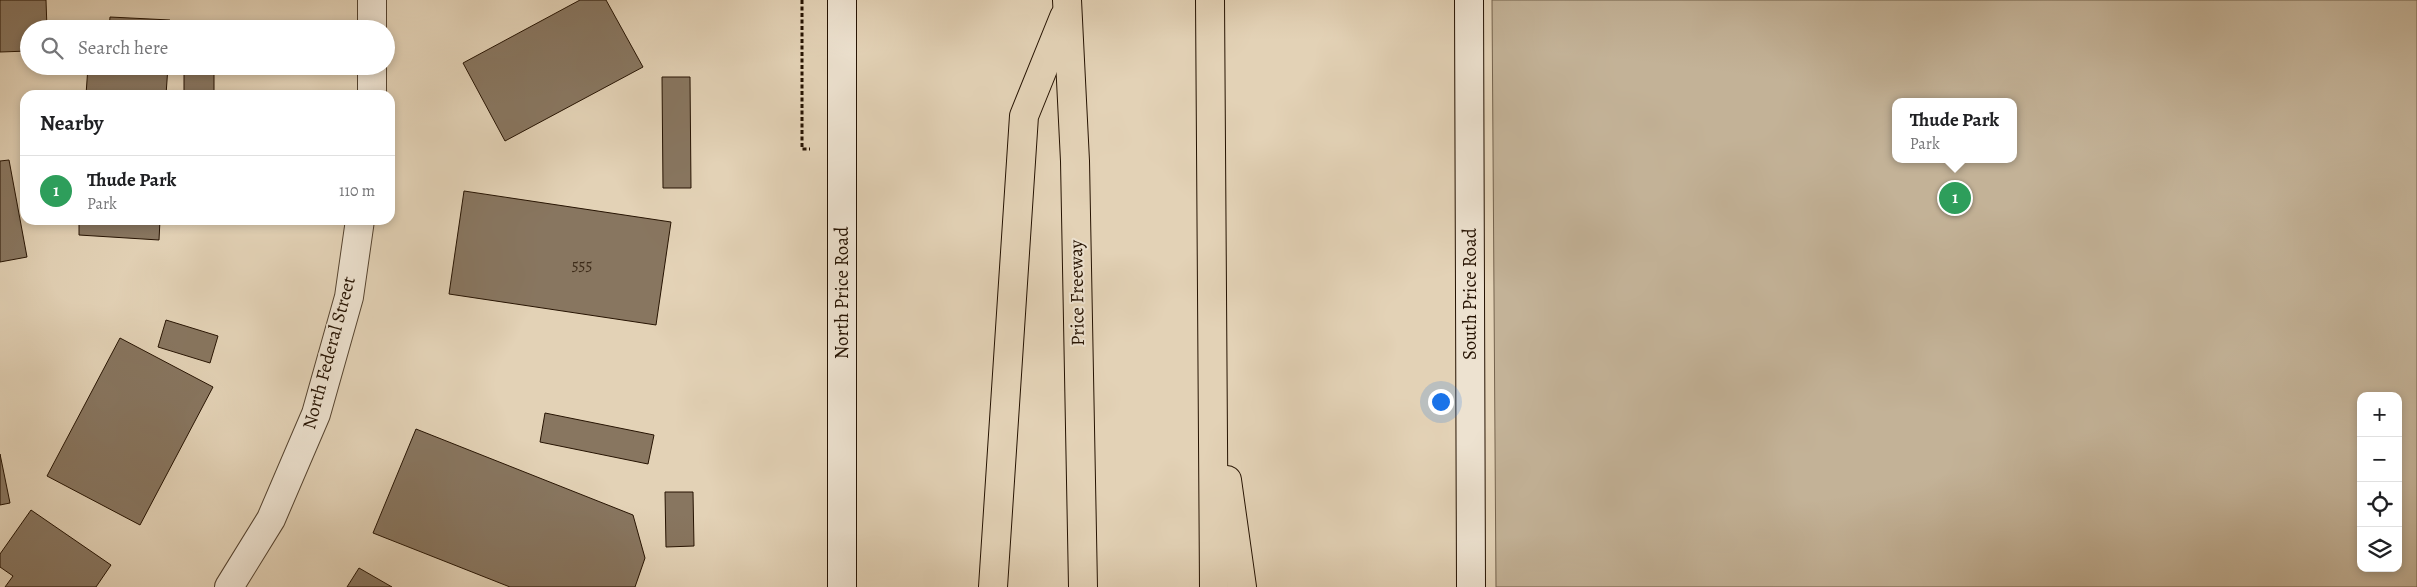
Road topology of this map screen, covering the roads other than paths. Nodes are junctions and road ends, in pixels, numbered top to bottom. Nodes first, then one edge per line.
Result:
1 (372, 0) edge
2 (842, 0) edge
3 (1210, 0) edge
4 (1468, 0) edge
5 (1067, 5) edge
6 (372, 20) edge
7 (372, 75) edge
8 (372, 90) edge
9 (359, 225) edge
10 (1212, 372) junction
11 (229, 587) edge
12 (842, 587) edge
13 (993, 587) edge
14 (1083, 587) edge
15 (1214, 587) edge
16 (1242, 587) edge
17 (1471, 587) edge

1 - 6 main road
2 - 12 main road, North Price Road
3 - 10 highway
4 - 17 main road, South Price Road
5 - 13 highway
5 - 14 highway, Price Freeway
7 - 8 main road
9 - 11 main road, North Federal Street
10 - 15 highway
10 - 16 highway

